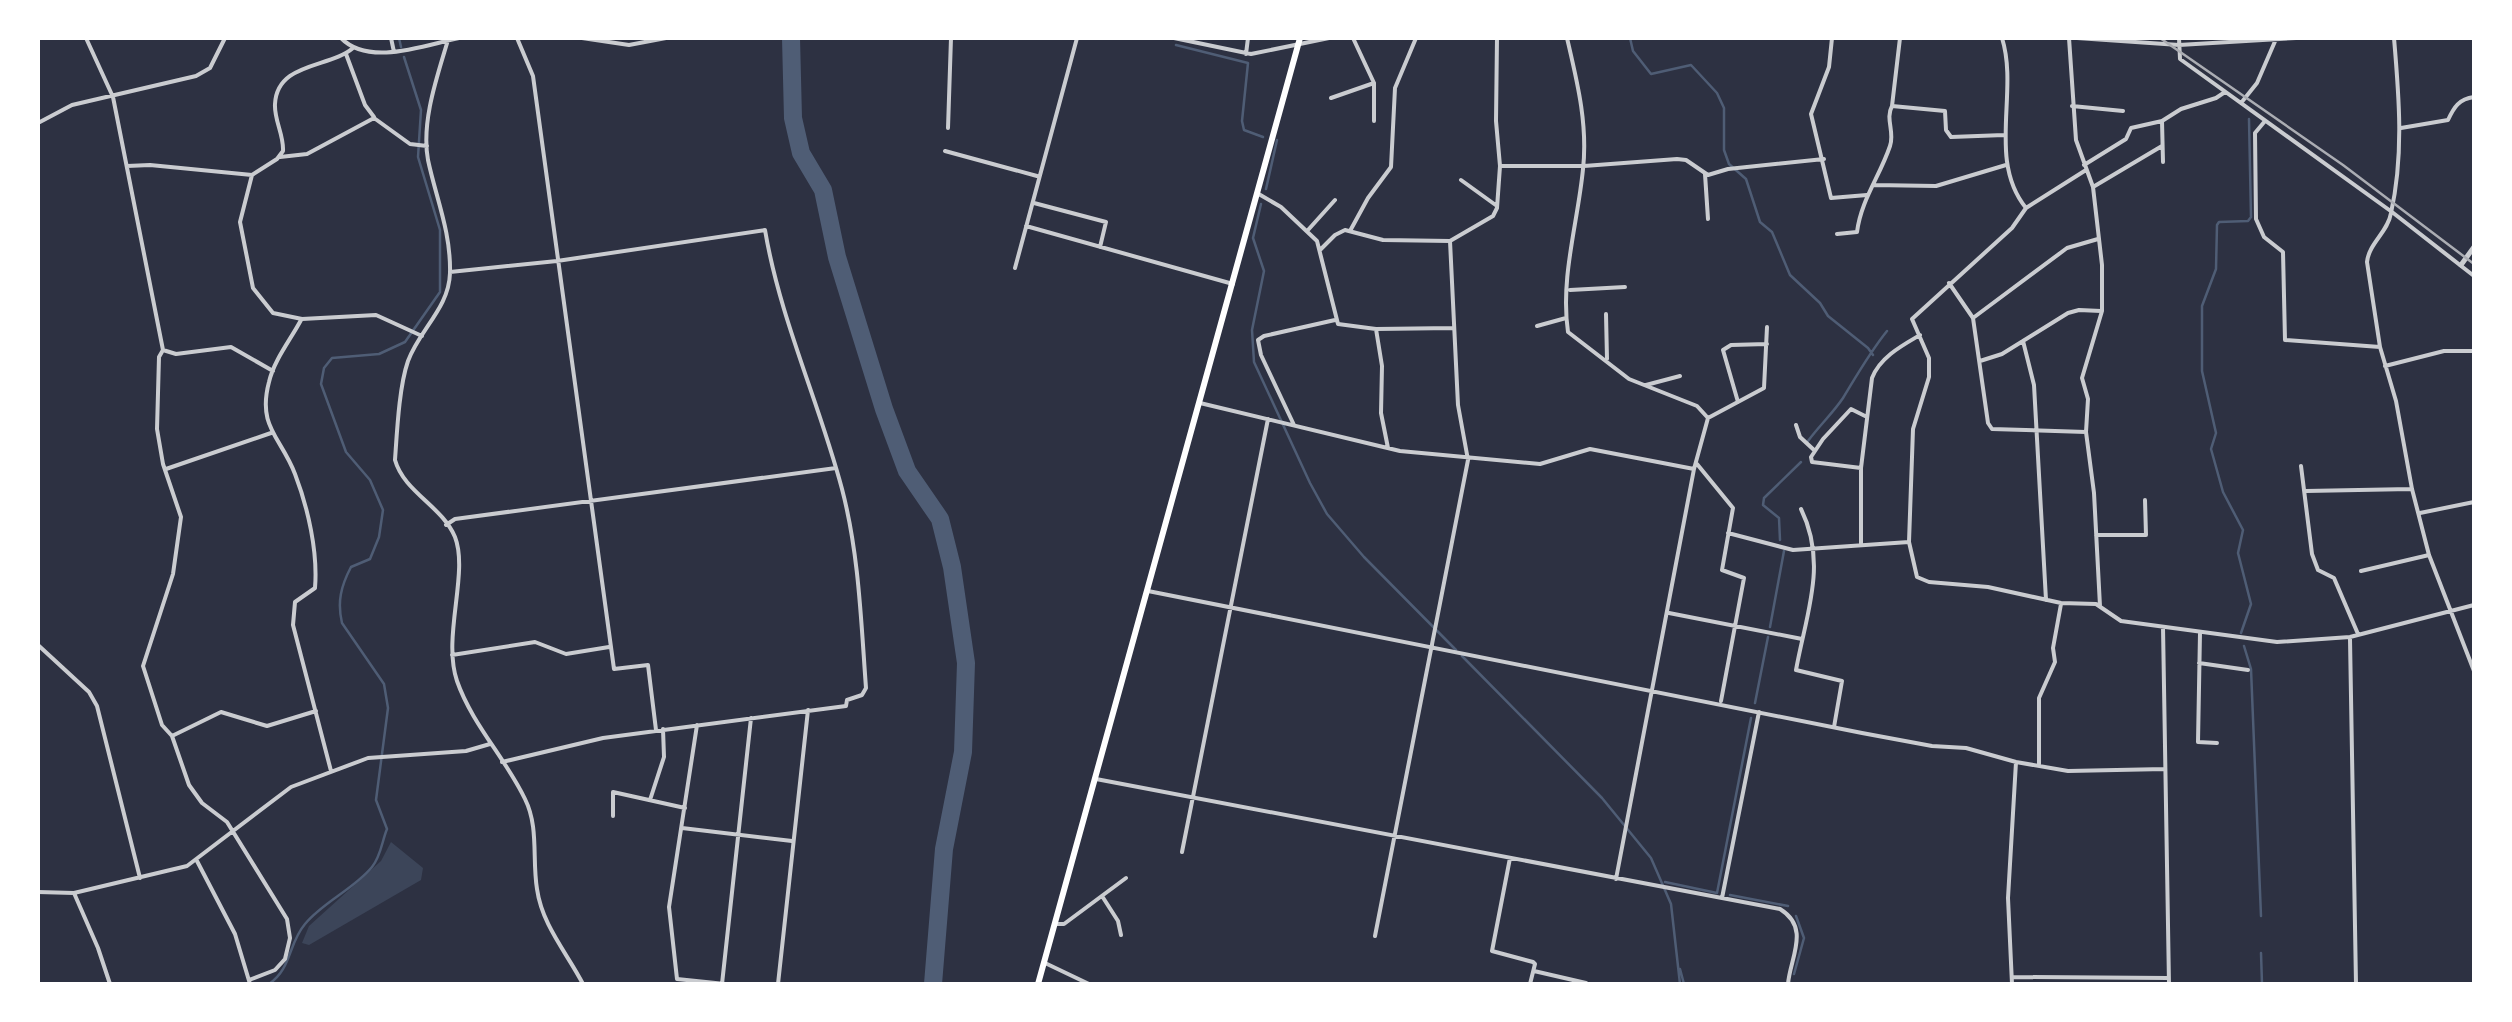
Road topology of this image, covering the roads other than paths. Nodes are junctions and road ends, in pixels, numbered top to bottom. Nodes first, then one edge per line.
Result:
1 (86, 38) edge
2 (225, 38) edge
3 (341, 38) edge
4 (391, 38) edge
5 (459, 38) edge
6 (517, 38) edge
7 (582, 38) edge
8 (666, 38) edge
9 (951, 38) edge
10 (1077, 38) edge
11 (1174, 38) edge
12 (1248, 38) edge
13 (1330, 38) edge
14 (1354, 38) edge
15 (1416, 38) edge
16 (1497, 38) edge
17 (1567, 38) edge
18 (1832, 38) edge
19 (1900, 38) edge
20 (2002, 38) edge
21 (2070, 38) edge
22 (2077, 38) edge
23 (2179, 38) edge
24 (2296, 38) edge
25 (2394, 38) edge
26 (449, 39) edge
27 (1299, 40) edge
28 (2276, 40) edge
29 (2179, 45) junction
30 (352, 48) junction
31 (394, 52) junction
32 (346, 54) junction
33 (1246, 54) junction
34 (1374, 83) junction
35 (2225, 92) junction
36 (114, 97) junction
37 (2474, 97) edge
38 (1331, 98) dead end
39 (2241, 103) junction
40 (1892, 106) junction
41 (2072, 106) junction
42 (2123, 111) dead end
43 (374, 118) junction
44 (1374, 121) dead end
45 (2162, 121) junction
46 (2265, 121) junction
47 (38, 123) edge
48 (948, 128) dead end
49 (2401, 128) junction
50 (2006, 135) junction
51 (426, 146) junction
52 (2162, 146) junction
53 (945, 152) dead end
54 (280, 156) junction
55 (1824, 159) junction
56 (2163, 162) dead end
57 (2006, 165) junction
58 (126, 166) junction
59 (1500, 166) junction
60 (1584, 166) junction
61 (2085, 168) junction
62 (1704, 174) junction
63 (252, 175) junction
64 (1038, 176) junction
65 (1461, 180) dead end
66 (1874, 184) junction
67 (2094, 187) junction
68 (1256, 193) junction
69 (1867, 195) junction
70 (1335, 200) dead end
71 (1032, 203) junction
72 (1497, 206) junction
73 (2026, 208) junction
74 (2392, 212) junction
75 (1708, 219) dead end
76 (1026, 226) junction
77 (1307, 231) junction
78 (1350, 231) junction
79 (1837, 234) dead end
80 (2098, 239) junction
81 (1450, 241) junction
82 (2474, 246) edge
83 (1100, 248) junction
84 (1320, 250) junction
85 (557, 261) junction
86 (2461, 266) junction
87 (1015, 268) dead end
88 (450, 272) junction
89 (2474, 276) edge
90 (1949, 283) junction
91 (1232, 284) junction
92 (1625, 287) dead end
93 (1568, 290) junction
94 (2102, 311) junction
95 (1606, 314) dead end
96 (1566, 318) junction
97 (1972, 318) junction
98 (302, 319) junction
99 (1335, 320) junction
100 (1537, 326) dead end
101 (1453, 328) junction
102 (1767, 328) dead end
103 (1376, 329) junction
104 (420, 335) junction
105 (1920, 335) junction
106 (2023, 342) junction
107 (1767, 344) junction
108 (2380, 347) junction
109 (163, 350) junction
110 (2474, 351) edge
111 (1980, 361) junction
112 (1607, 362) junction
113 (2385, 366) junction
114 (272, 371) junction
115 (1680, 376) dead end
116 (1644, 385) junction
117 (1200, 403) junction
118 (1739, 403) junction
119 (1865, 416) junction
120 (1708, 418) junction
121 (1271, 420) junction
122 (1292, 424) junction
123 (1796, 425) dead end
124 (2086, 432) junction
125 (270, 433) junction
126 (2038, 433) junction
127 (1388, 448) junction
128 (1814, 450) junction
129 (1468, 460) junction
130 (2301, 466) dead end
131 (1696, 467) junction
132 (836, 468) junction
133 (1861, 468) junction
134 (164, 469) junction
135 (2412, 489) junction
136 (2306, 491) junction
137 (2145, 500) dead end
138 (591, 501) junction
139 (2474, 502) edge
140 (1801, 509) dead end
141 (2418, 514) junction
142 (446, 524) junction
143 (1728, 533) junction
144 (2096, 535) junction
145 (1909, 542) junction
146 (1861, 545) junction
147 (1816, 549) junction
148 (2430, 555) junction
149 (2360, 571) dead end
150 (1148, 590) junction
151 (2046, 600) junction
152 (2061, 603) junction
153 (2474, 605) edge
154 (2100, 606) junction
155 (1231, 607) junction
156 (2450, 612) junction
157 (1667, 613) junction
158 (1735, 626) junction
159 (2162, 627) junction
160 (2200, 632) junction
161 (2358, 634) junction
162 (2350, 637) junction
163 (1802, 639) junction
164 (1433, 644) junction
165 (38, 645) edge
166 (611, 647) junction
167 (452, 655) junction
168 (2200, 664) junction
169 (2248, 670) dead end
170 (2474, 671) edge
171 (1653, 690) junction
172 (1720, 703) junction
173 (808, 710) junction
174 (316, 711) junction
175 (1759, 712) junction
176 (751, 718) junction
177 (697, 725) junction
178 (1834, 727) junction
179 (664, 729) junction
180 (656, 730) junction
181 (172, 736) junction
182 (2217, 742) dead end
183 (490, 744) junction
184 (502, 762) junction
185 (2016, 762) junction
186 (2039, 764) junction
187 (2165, 769) junction
188 (331, 771) junction
189 (1096, 779) junction
190 (1194, 797) junction
191 (650, 800) junction
192 (685, 808) junction
193 (613, 816) dead end
194 (682, 828) junction
195 (234, 832) junction
196 (739, 834) junction
197 (1394, 836) junction
198 (794, 841) junction
199 (1182, 852) dead end
200 (1510, 858) junction
201 (197, 860) junction
202 (140, 878) junction
203 (1126, 878) dead end
204 (1616, 879) junction
205 (38, 892) edge
206 (74, 893) junction
207 (1102, 896) junction
208 (1722, 898) junction
209 (1056, 924) junction
210 (1121, 935) dead end
211 (1375, 936) dead end
212 (1044, 963) junction
213 (1534, 971) junction
214 (2013, 977) junction
215 (2169, 981) edge
216 (250, 982) edge
217 (1586, 983) edge
218 (110, 984) edge
219 (582, 984) edge
220 (724, 984) edge
221 (778, 984) edge
222 (1038, 984) edge
223 (1088, 984) edge
224 (1530, 984) edge
225 (1788, 984) edge
226 (2012, 984) edge
227 (2356, 984) edge

1 - 36 street
2 - 36 street
3 - 30 street
4 - 31 street
5 - 26 street
6 - 85 street
7 - 8 street
9 - 48 street
10 - 64 street
11 - 33 street
12 - 33 street
13 - 27 street
14 - 34 street
15 - 78 street
16 - 59 street
17 - 60 street
18 - 55 street
19 - 40 street
20 - 50 street
21 - 41 street
22 - 29 street
23 - 29 street
24 - 28 street
25 - 49 street
26 - 31 street
26 - 51 street
27 - 33 street
27 - 68 main road
28 - 29 street
28 - 39 street
29 - 35 street
30 - 31 street
30 - 32 street
32 - 43 street
32 - 54 street
34 - 38 street
34 - 44 street
35 - 39 street
35 - 45 street
36 - 47 street
36 - 58 street
37 - 49 street
39 - 46 street
40 - 50 street
40 - 66 street
41 - 42 street
41 - 61 street
43 - 51 street
43 - 54 street
45 - 52 street
45 - 61 street
46 - 74 street
46 - 108 street
49 - 74 street
50 - 57 street
51 - 88 street
52 - 56 street
52 - 67 street
53 - 64 street
54 - 63 street
55 - 62 street
55 - 69 street
57 - 66 street
57 - 73 street
58 - 63 street
58 - 109 street
59 - 60 street
59 - 72 street
60 - 62 street
60 - 93 street
61 - 67 street
61 - 73 street
62 - 75 street
63 - 98 street
64 - 71 street
65 - 72 street
66 - 69 street
67 - 80 street
68 - 77 street
68 - 91 main road
69 - 79 street
70 - 77 street
71 - 76 street
71 - 83 street
72 - 81 street
73 - 90 street
74 - 86 street
74 - 108 street
76 - 83 street
76 - 87 street
77 - 84 street
78 - 81 street
78 - 84 street
80 - 94 street
80 - 97 street
81 - 101 street
82 - 86 street
83 - 91 street
84 - 99 street
85 - 88 street
85 - 132 street
85 - 138 street
86 - 89 street
88 - 104 street
90 - 97 street
90 - 105 street
91 - 117 main road
92 - 93 street
93 - 96 street
94 - 106 street
94 - 124 street
95 - 112 street
96 - 100 street
96 - 112 street
97 - 111 street
98 - 104 street
98 - 114 street
99 - 103 street
99 - 122 street
101 - 103 street
101 - 129 street
102 - 107 street
103 - 127 street
104 - 142 street
105 - 119 street
105 - 145 street
106 - 111 street
106 - 126 street
107 - 118 street
107 - 118 street
108 - 113 street
109 - 114 street
109 - 134 street
110 - 113 street
111 - 126 street
112 - 116 street
113 - 135 street
114 - 125 street
115 - 116 street
116 - 120 street
117 - 121 street
117 - 150 main road
118 - 120 street
119 - 128 street
119 - 133 street
120 - 131 street
121 - 122 street
121 - 155 street
122 - 127 street
123 - 128 street
124 - 126 street
124 - 144 street
125 - 134 street
125 - 174 street
126 - 151 street
127 - 129 street
128 - 133 street
129 - 131 street
129 - 164 street
130 - 136 street
131 - 143 street
131 - 157 street
132 - 138 street
132 - 173 street
133 - 146 street
134 - 181 street
135 - 136 street
135 - 141 street
136 - 161 street
137 - 144 street
138 - 142 street
138 - 166 street
139 - 141 street
140 - 147 street
141 - 148 street
142 - 167 street
143 - 147 street
143 - 158 street
144 - 154 street
145 - 146 street
145 - 151 street
146 - 147 street
147 - 163 street
148 - 149 street
148 - 156 street
150 - 155 street
150 - 189 main road
151 - 152 street
152 - 154 street
152 - 186 street
153 - 156 street
154 - 159 street
155 - 164 street
155 - 190 street
156 - 161 street
156 - 170 street
157 - 158 street
157 - 171 street
158 - 163 street
158 - 172 street
159 - 160 street
159 - 187 street
160 - 162 street
160 - 168 street
161 - 162 street
162 - 227 street
163 - 178 street
164 - 171 street
164 - 197 street
165 - 202 street
166 - 167 street
166 - 180 street
167 - 183 street
168 - 169 street
168 - 182 street
171 - 172 street
171 - 204 street
172 - 175 street
173 - 176 street
173 - 198 street
174 - 181 street
174 - 188 street
175 - 178 street
175 - 208 street
176 - 177 street
176 - 196 street
177 - 179 street
177 - 192 street
178 - 185 street
179 - 180 street
179 - 191 street
180 - 184 street
181 - 195 street
183 - 184 street
183 - 188 street
184 - 219 street
185 - 186 street
185 - 214 street
186 - 187 street
187 - 215 street
188 - 195 street
189 - 190 street
189 - 209 main road
190 - 197 street
190 - 199 street
191 - 192 street
191 - 193 street
192 - 194 street
194 - 196 street
194 - 220 street
195 - 201 street
195 - 216 street
196 - 198 street
196 - 220 street
197 - 200 street
197 - 211 street
198 - 221 street
200 - 204 street
200 - 213 street
201 - 202 street
201 - 216 street
202 - 206 street
203 - 207 street
204 - 208 street
205 - 206 street
206 - 218 street
207 - 209 street
207 - 210 street
208 - 225 street
209 - 212 main road
212 - 222 main road
212 - 223 street
213 - 217 street
213 - 224 street
214 - 215 street
214 - 226 street

